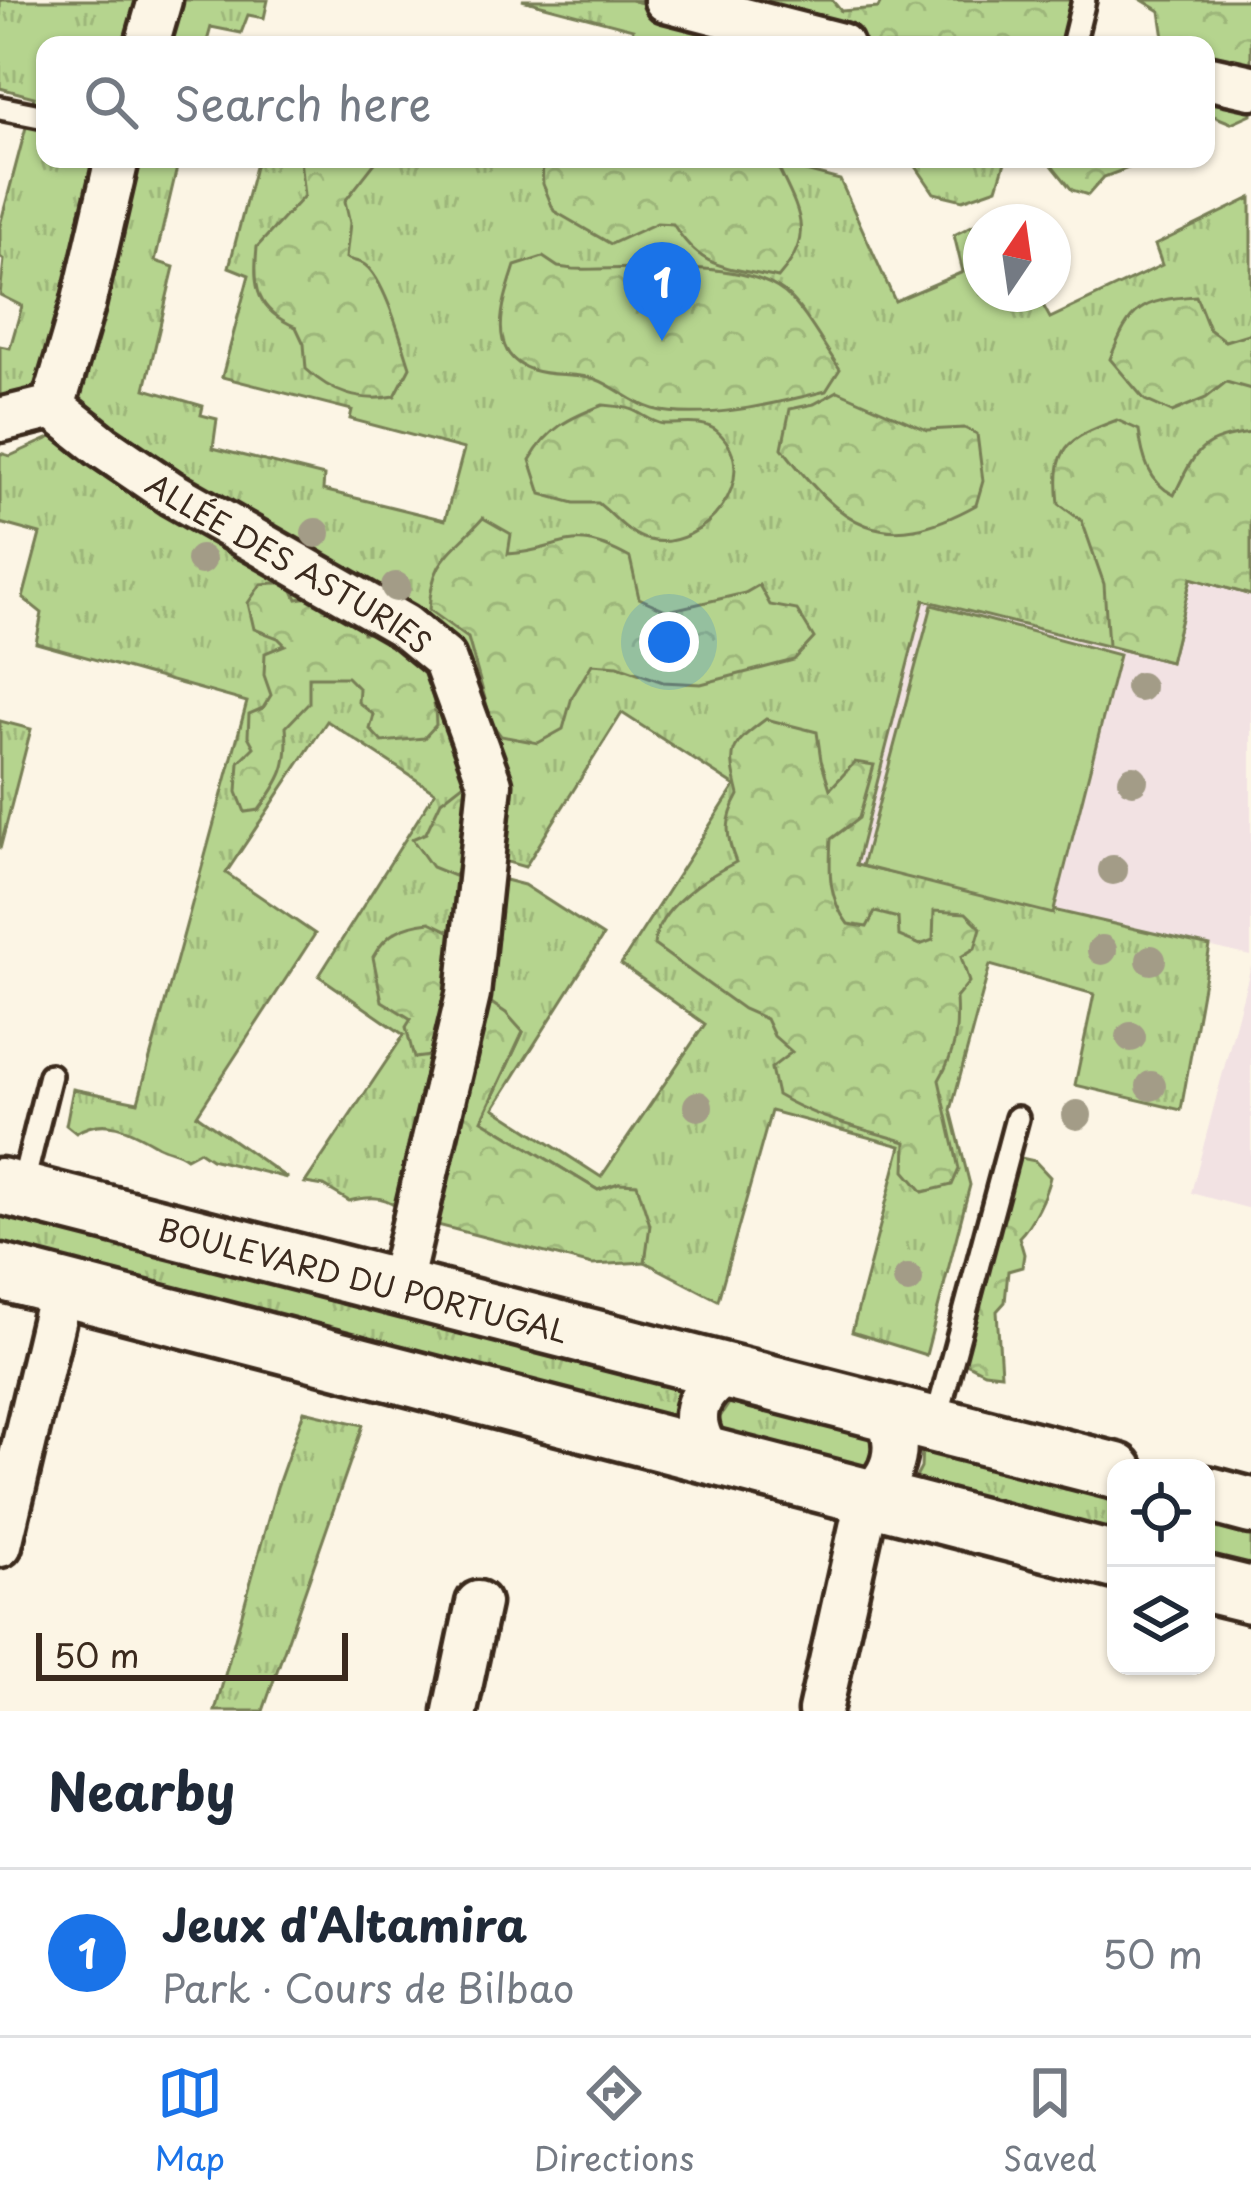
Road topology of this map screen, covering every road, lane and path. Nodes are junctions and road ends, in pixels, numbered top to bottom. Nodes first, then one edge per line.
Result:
1 (160, 0) edge
2 (666, 0) edge
3 (1084, 0) edge
4 (150, 36) edge
5 (807, 36) edge
6 (1074, 36) edge
7 (1215, 79) edge
8 (1251, 87) edge
9 (0, 107) edge
10 (36, 115) edge
11 (115, 168) edge
12 (53, 406) junction
13 (0, 420) edge
14 (50, 1075) dead end
15 (1017, 1118) dead end
16 (11, 1189) edge
17 (0, 1272) edge
18 (61, 1288) junction
19 (399, 1288) junction
20 (729, 1372) junction
21 (910, 1418) junction
22 (710, 1455) junction
23 (1107, 1469) edge
24 (868, 1496) junction
25 (1215, 1496) edge
26 (1251, 1505) edge
27 (0, 1545) edge
28 (1107, 1559) edge
29 (1215, 1586) edge
30 (1251, 1595) edge
31 (478, 1603) dead end
32 (455, 1711) edge
33 (820, 1711) edge

1 - 4 street
2 - 5 street
3 - 6 lane
7 - 8 street
9 - 10 lane
11 - 12 street
12 - 13 street
12 - 19 street, ALLÉE DES ASTURIES
14 - 16 lane
15 - 21 lane
16 - 19 street, BOULEVARD DU PORTUGAL
17 - 18 street
18 - 22 street
18 - 27 street
19 - 20 street, BOULEVARD DU PORTUGAL
20 - 21 street, BOULEVARD DU PORTUGAL
20 - 22 street
21 - 23 street, BOULEVARD DU PORTUGAL
21 - 24 street
22 - 24 street
24 - 28 street
24 - 33 street
25 - 26 street
29 - 30 street
31 - 32 street

